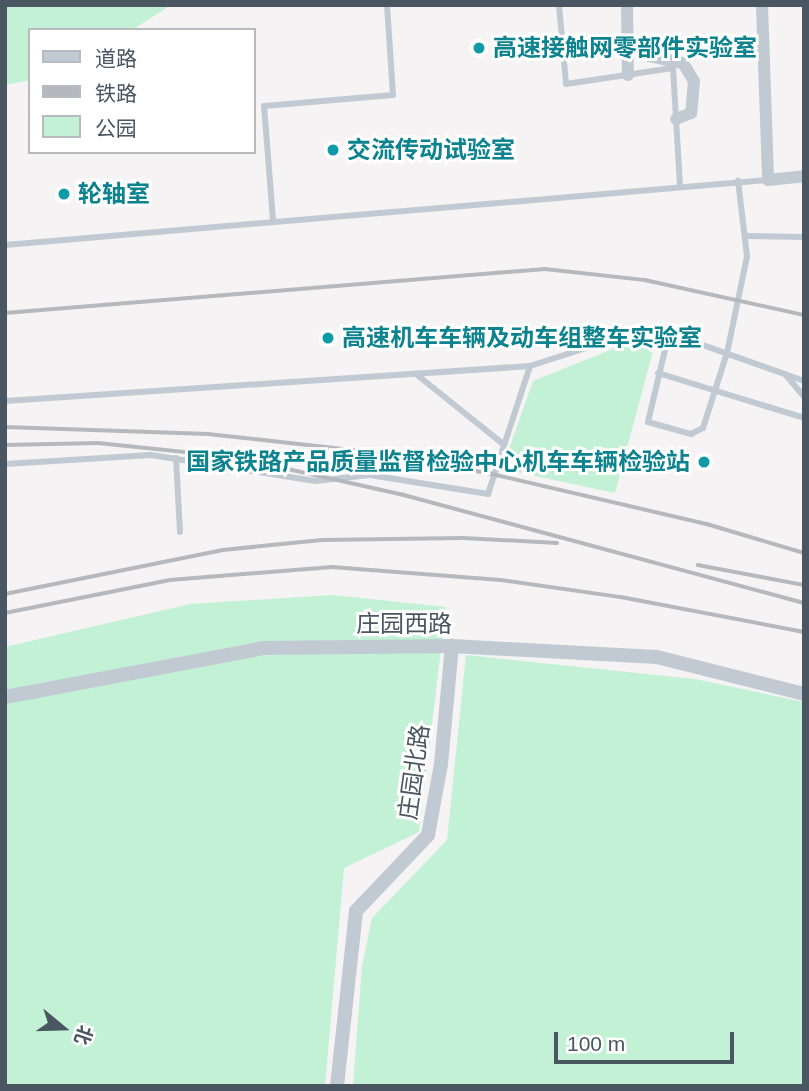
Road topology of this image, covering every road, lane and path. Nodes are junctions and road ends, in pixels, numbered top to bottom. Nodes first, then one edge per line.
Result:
1 (387, 5) edge
2 (559, 5) edge
3 (627, 5) edge
4 (762, 5) edge
5 (649, 56) dead end
6 (628, 75) junction
7 (676, 119) junction
8 (804, 176) edge
9 (768, 180) junction
10 (738, 181) junction
11 (680, 185) junction
12 (273, 220) junction
13 (746, 236) junction
14 (804, 237) edge
15 (5, 244) edge
16 (669, 333) junction
17 (727, 353) junction
18 (530, 366) junction
19 (659, 373) junction
20 (416, 374) junction
21 (785, 374) junction
22 (804, 381) edge
23 (715, 391) junction
24 (804, 397) edge
25 (5, 401) edge
26 (804, 418) edge
27 (503, 444) junction
28 (176, 458) junction
29 (5, 464) edge
30 (180, 532) dead end
31 (452, 646) junction
32 (804, 694) edge
33 (5, 697) edge
34 (337, 1086) edge

1 - 12 lane
2 - 6 lane
3 - 6 street
4 - 9 street
5 - 7 street
6 - 7 lane
7 - 11 lane
8 - 9 street
9 - 10 lane
10 - 11 lane
10 - 13 lane
11 - 12 lane
12 - 15 lane
13 - 14 lane
13 - 17 lane
16 - 17 lane
16 - 18 lane
16 - 19 lane
17 - 21 lane
17 - 23 lane
18 - 20 lane
18 - 27 lane
19 - 23 lane
19 - 23 lane
20 - 25 lane
20 - 27 lane
21 - 22 lane
21 - 24 lane
23 - 26 lane
27 - 28 lane
28 - 29 lane
28 - 30 lane
31 - 32 street, 庄园西路
31 - 33 street, 庄园西路
31 - 34 street, 庄园北路

